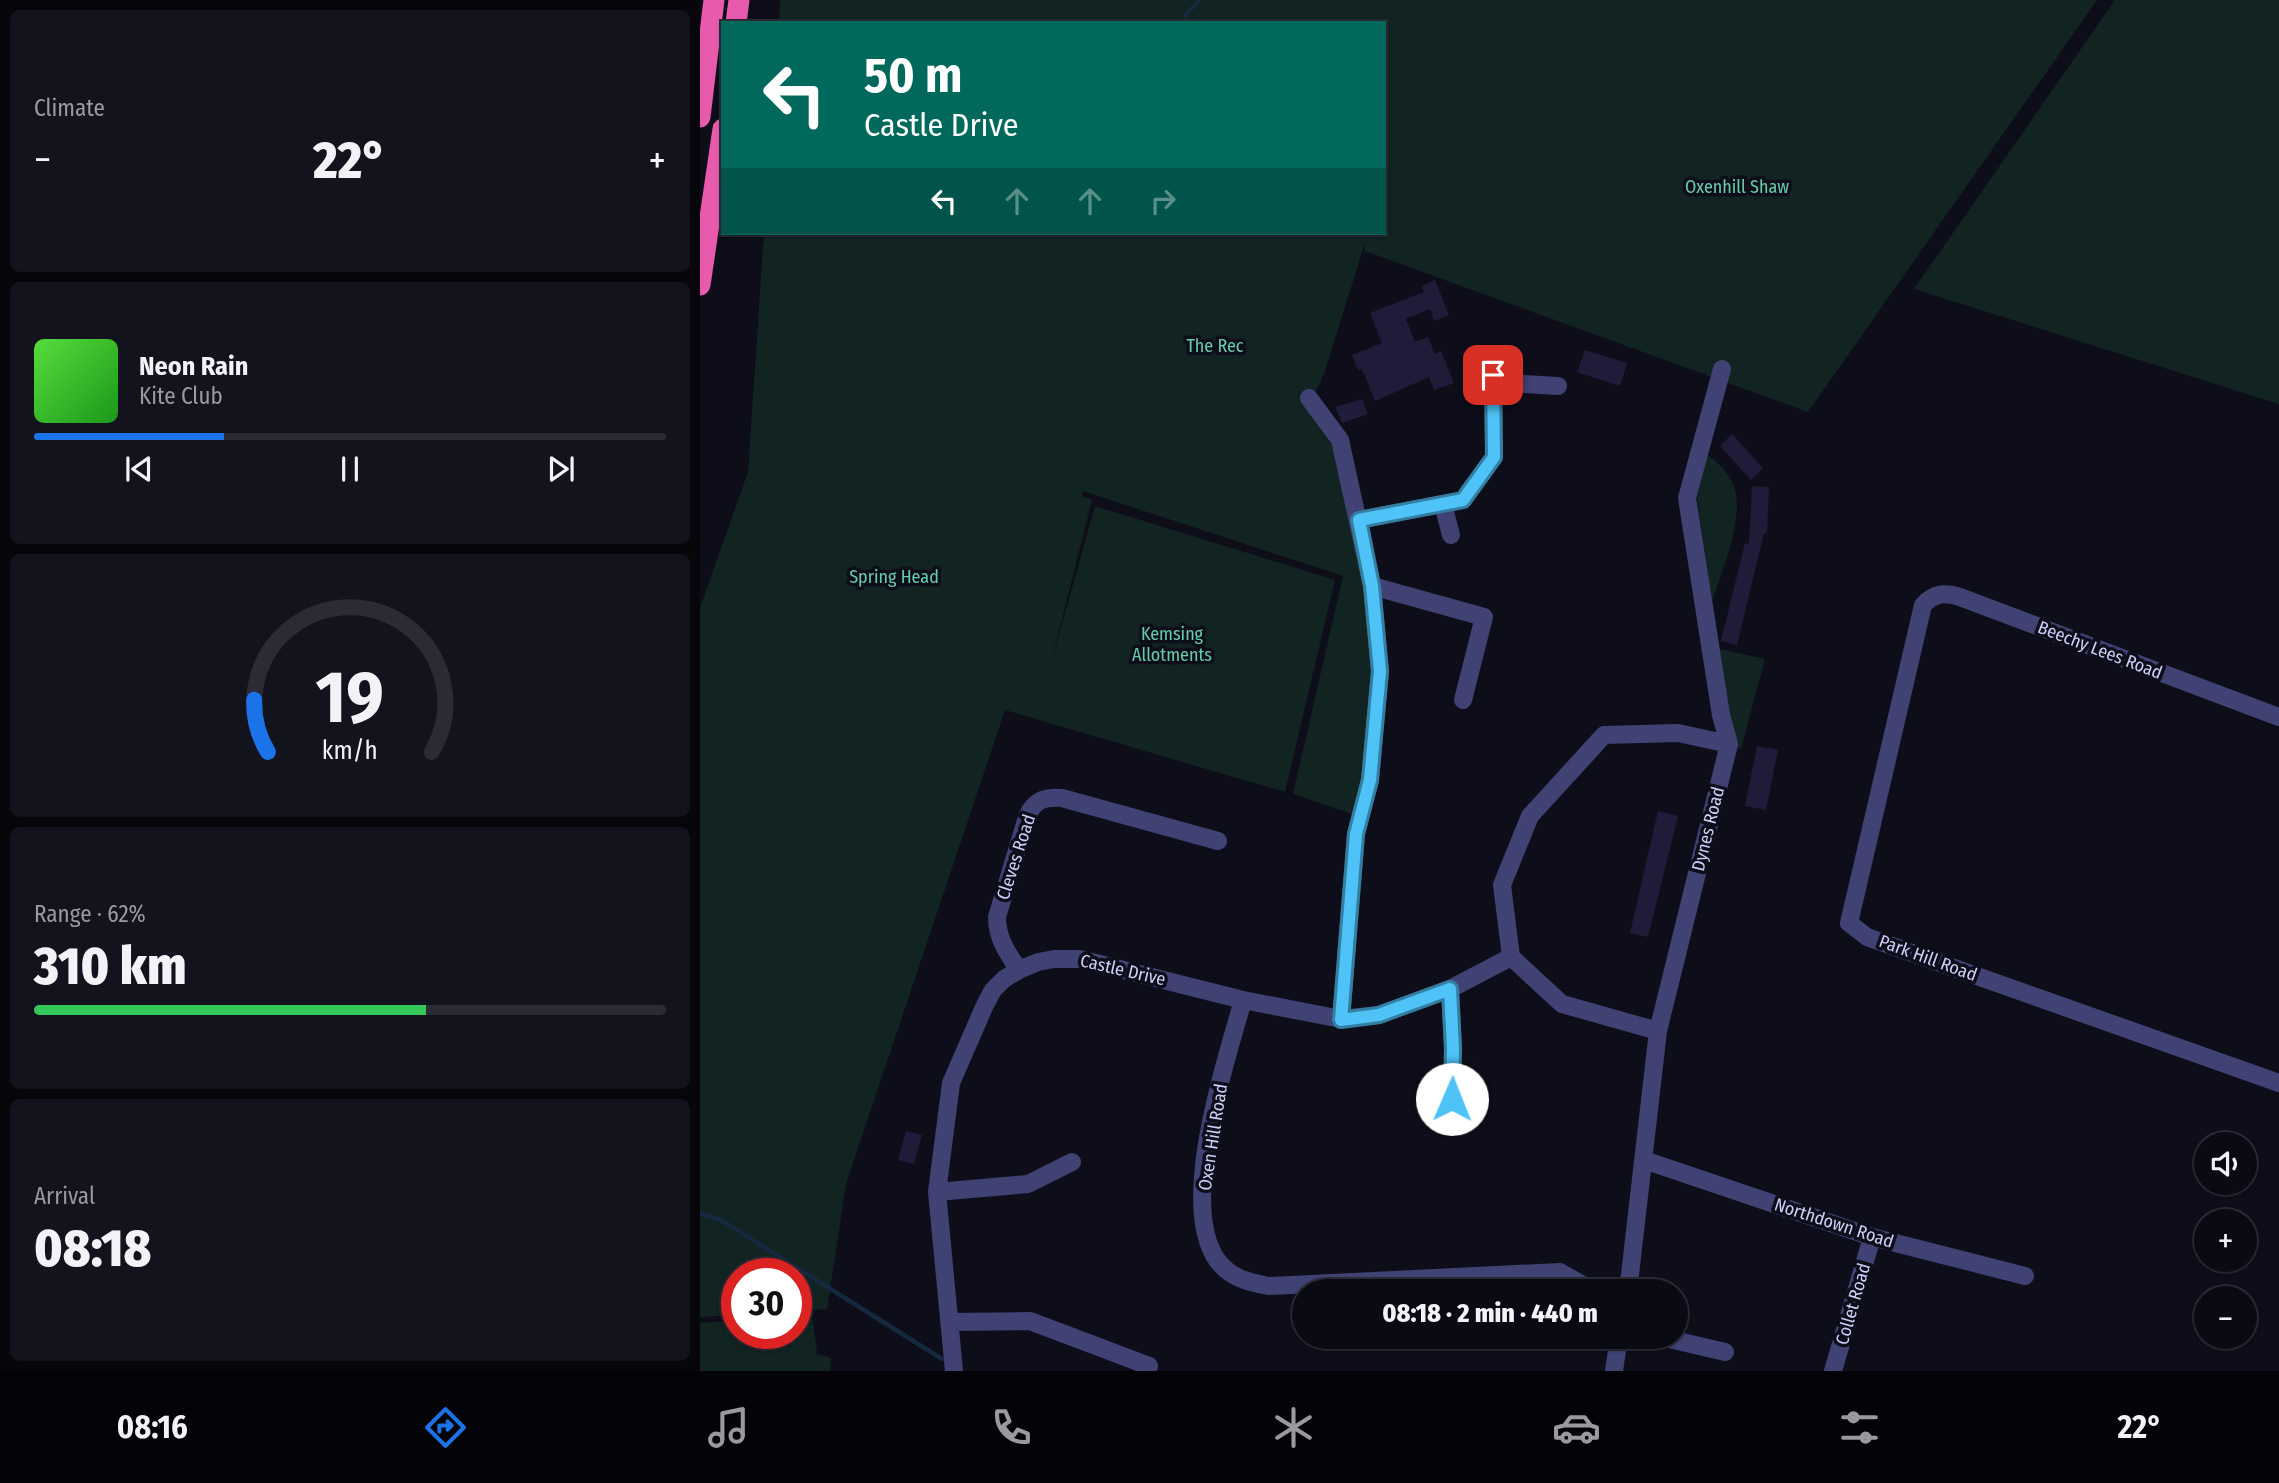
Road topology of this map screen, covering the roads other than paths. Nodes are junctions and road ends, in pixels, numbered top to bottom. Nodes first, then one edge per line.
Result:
1 (714, 0) edge
2 (739, 0) edge
3 (736, 21) edge
4 (700, 117) edge
5 (721, 143) edge
6 (700, 285) edge
7 (1722, 369) dead end
8 (1558, 386) dead end
9 (1309, 398) dead end
10 (1443, 504) junction
11 (1359, 520) junction
12 (1451, 535) dead end
13 (1372, 586) junction
14 (1923, 605) joint
15 (1463, 700) dead end
16 (2279, 718) edge
17 (1729, 744) junction
18 (1218, 841) dead end
19 (1511, 957) junction
20 (1018, 970) junction
21 (1450, 989) junction
22 (1243, 1000) junction
23 (1341, 1020) junction
24 (1658, 1031) junction
25 (2279, 1083) edge
26 (1452, 1099) dead end
27 (1644, 1160) junction
28 (1072, 1161) dead end
29 (937, 1192) junction
30 (1872, 1237) junction
31 (2025, 1276) dead end
32 (1418, 1279) edge
33 (1572, 1279) edge
34 (1630, 1279) edge
35 (1292, 1285) edge
36 (949, 1322) junction
37 (1688, 1343) edge
38 (1617, 1349) edge
39 (1725, 1352) dead end
40 (1149, 1366) dead end
41 (954, 1371) edge
42 (1614, 1371) edge
43 (1833, 1371) edge

1 - 4 highway
2 - 3 highway
5 - 6 highway
7 - 17 street, Dynes Road
8 - 10 street
9 - 11 street
10 - 11 street
10 - 12 street
11 - 13 street
13 - 15 street
13 - 23 street
14 - 16 street, Beechy Lees Road
14 - 25 street, Park Hill Road
17 - 19 street
17 - 24 street, Dynes Road
18 - 20 street, Cleves Road
19 - 21 street, Castle Drive
19 - 24 street
20 - 22 street, Castle Drive
20 - 29 street, Castle Drive
21 - 23 street, Castle Drive
21 - 26 street
22 - 23 street, Castle Drive
22 - 35 street, Oxen Hill Road
24 - 27 street, Dynes Road
27 - 30 street, Northdown Road
27 - 34 street, Dynes Road
28 - 29 street
29 - 36 street, Castle Drive
30 - 31 street, Northdown Road
30 - 43 street, Collet Road
32 - 33 street, Oxen Hill Road
36 - 40 street
36 - 41 street, Castle Drive
37 - 39 street
38 - 42 street

